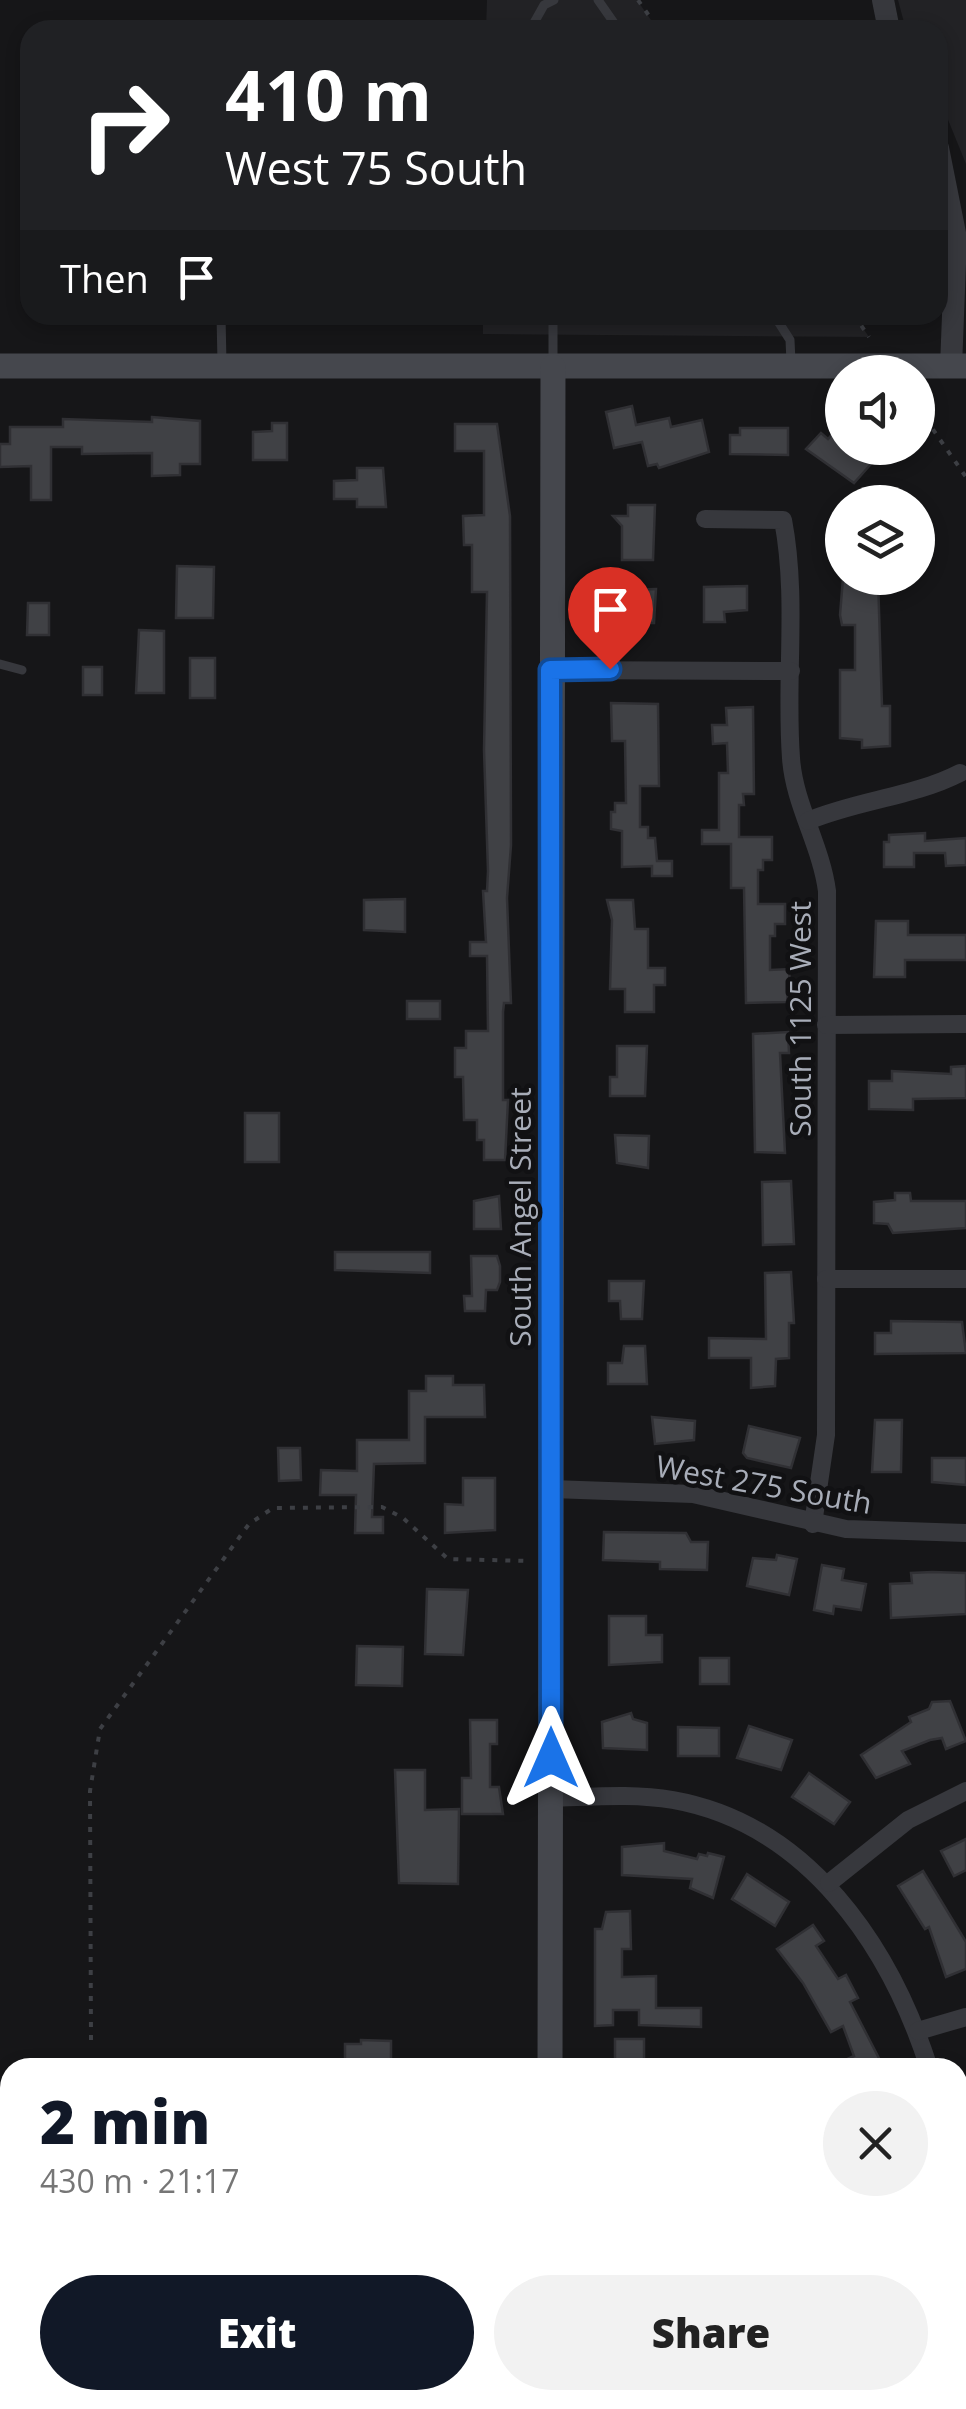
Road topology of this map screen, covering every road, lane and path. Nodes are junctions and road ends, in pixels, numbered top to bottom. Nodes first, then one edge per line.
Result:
1 (554, 0) edge
2 (536, 20) edge
3 (948, 176) edge
4 (959, 206) edge
5 (221, 325) edge
6 (552, 325) edge
7 (780, 325) edge
8 (861, 325) edge
9 (869, 337) dead end
10 (0, 366) edge
11 (222, 366) junction
12 (791, 366) junction
13 (958, 366) edge
14 (553, 367) junction
15 (935, 432) edge
16 (966, 476) edge
17 (705, 519) dead end
18 (0, 664) edge
19 (22, 670) dead end
20 (550, 670) junction
21 (791, 671) junction
22 (960, 773) dead end
23 (808, 821) junction
24 (966, 1024) edge
25 (826, 1025) junction
26 (826, 1279) junction
27 (966, 1279) edge
28 (552, 1489) junction
29 (813, 1524) junction
30 (966, 1533) edge
31 (552, 1562) junction
32 (966, 1791) edge
33 (551, 1798) junction
34 (829, 1883) junction
35 (966, 2017) edge
36 (918, 2031) junction
37 (91, 2040) dead end
38 (550, 2058) edge
39 (926, 2058) edge

1 - 2 lane
3 - 4 street
4 - 13 street
5 - 11 lane
6 - 14 lane
7 - 12 lane
8 - 9 path
10 - 11 main road
11 - 14 main road
12 - 13 main road
12 - 14 main road
14 - 20 main road, South Angel Street
15 - 16 path
17 - 21 street, South 1125 West
18 - 19 lane
20 - 21 street
20 - 28 main road, South Angel Street
21 - 23 street, South 1125 West
22 - 23 street
23 - 25 street, South 1125 West
24 - 25 street
25 - 26 street, South 1125 West
26 - 27 street
26 - 29 street, South 1125 West
28 - 29 street, West 275 South
28 - 31 main road, South Angel Street
29 - 30 street, West 275 South
31 - 33 main road, South Angel Street
31 - 37 path
32 - 34 street
33 - 34 street
33 - 38 main road, South Angel Street
34 - 36 street
35 - 36 street
36 - 39 street

